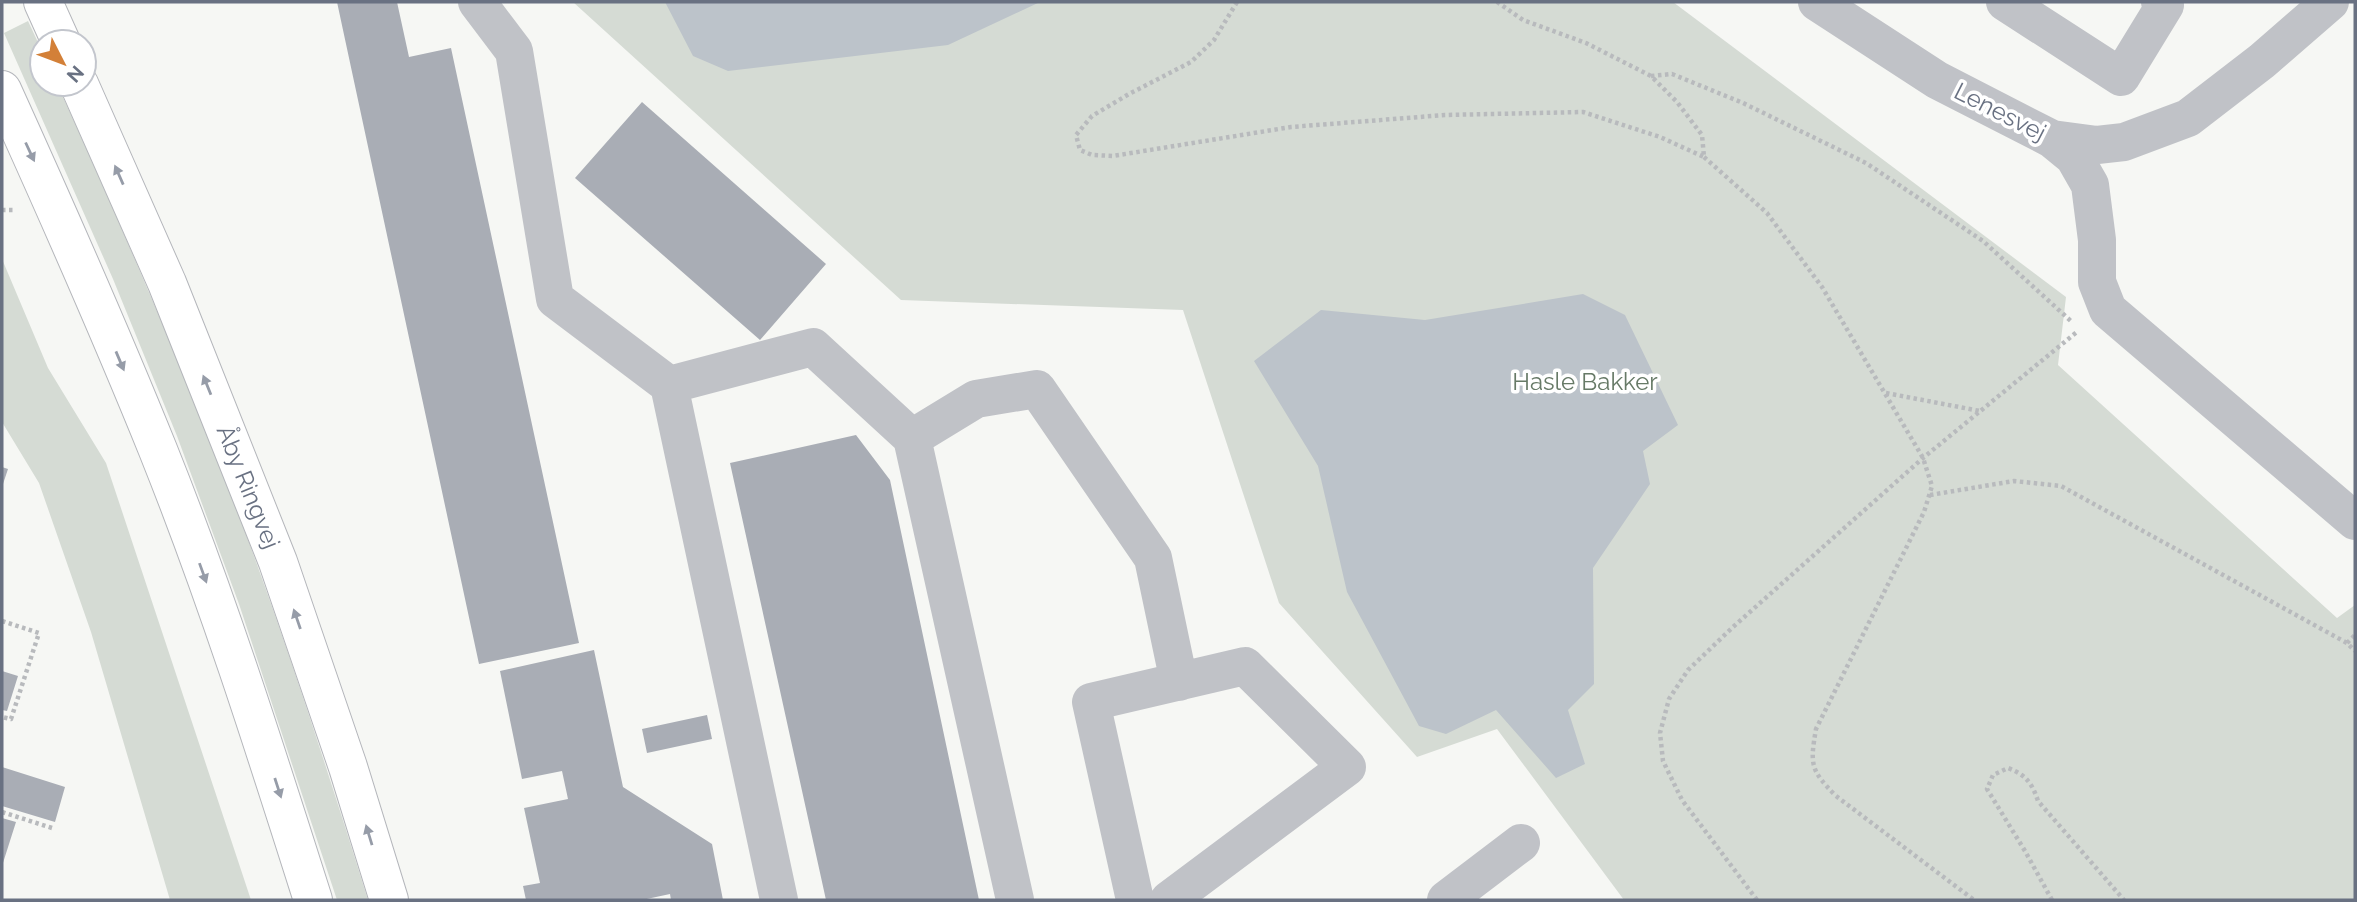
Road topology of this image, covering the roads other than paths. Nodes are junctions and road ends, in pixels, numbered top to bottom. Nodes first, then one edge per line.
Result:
1 (43, 2) edge
2 (477, 2) edge
3 (1817, 2) edge
4 (2005, 2) edge
5 (2160, 2) edge
6 (2330, 2) edge
7 (55, 28) edge
8 (2, 90) edge
9 (85, 98) edge
10 (2052, 139) junction
11 (669, 385) junction
12 (912, 438) junction
13 (2355, 521) edge
14 (1179, 681) junction
15 (1521, 843) dead end
16 (313, 900) edge
17 (389, 900) edge
18 (779, 900) edge
19 (1015, 900) edge
20 (1135, 900) edge
21 (1169, 900) edge
22 (1447, 900) edge

1 - 7 main road
2 - 11 street
3 - 10 street, Lenesvej
4 - 5 street
6 - 10 street, Lenesvej
8 -> 16 main road
17 -> 9 main road, Åby Ringvej
10 - 13 street
11 - 12 street
11 - 18 street
12 - 14 street
12 - 19 street
14 - 20 street
14 - 21 street
15 - 22 street

